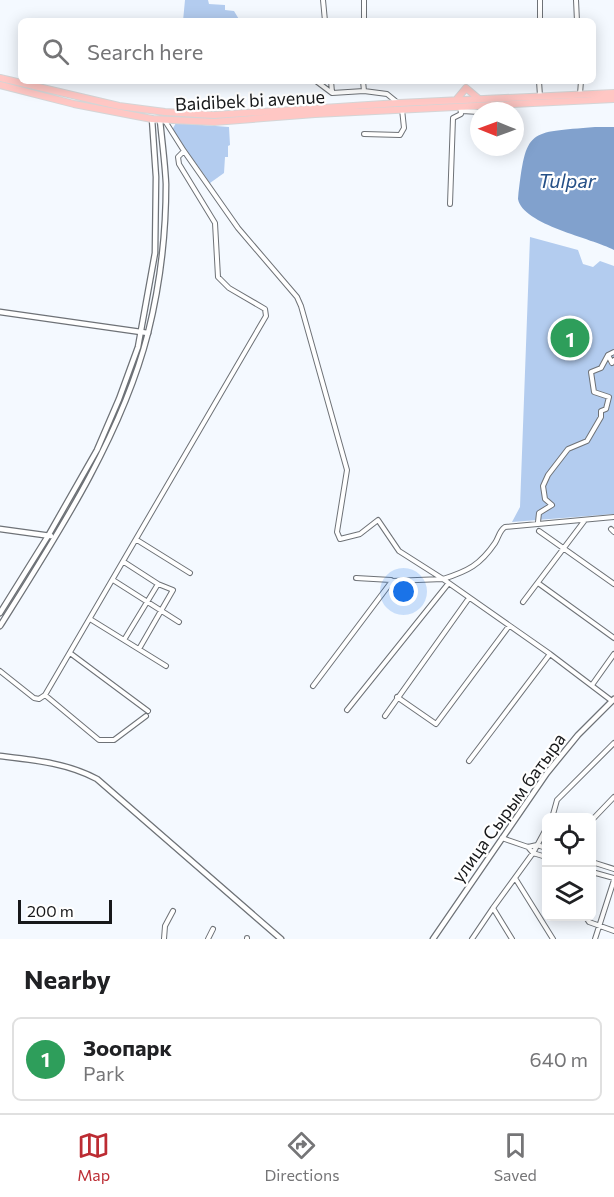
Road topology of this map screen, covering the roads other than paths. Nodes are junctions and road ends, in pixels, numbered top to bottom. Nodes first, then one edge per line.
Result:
1 (323, 0) edge
2 (364, 0) edge
3 (540, 0) edge
4 (576, 0) edge
5 (325, 18) edge
6 (364, 18) edge
7 (540, 18) edge
8 (578, 18) edge
9 (0, 78) edge
10 (0, 84) edge
11 (320, 84) edge
12 (331, 84) edge
13 (363, 84) edge
14 (539, 84) edge
15 (581, 84) edge
16 (16, 85) junction
17 (364, 91) junction
18 (332, 93) junction
19 (614, 93) edge
20 (580, 94) junction
21 (479, 99) junction
22 (540, 99) junction
23 (614, 99) edge
24 (484, 102) edge
25 (515, 102) edge
26 (401, 106) junction
27 (459, 106) junction
28 (470, 106) edge
29 (470, 109) edge
30 (152, 119) junction
31 (163, 120) junction
32 (364, 134) dead end
33 (184, 151) junction
34 (450, 204) dead end
35 (0, 312) edge
36 (145, 332) junction
37 (614, 352) edge
38 (608, 355) junction
39 (614, 360) edge
40 (614, 517) edge
41 (586, 519) junction
42 (538, 522) junction
43 (0, 529) edge
44 (539, 531) dead end
45 (48, 536) junction
46 (54, 537) junction
47 (136, 540) junction
48 (564, 548) junction
49 (124, 562) junction
50 (190, 573) dead end
51 (356, 578) dead end
52 (443, 579) junction
53 (113, 580) junction
54 (392, 580) junction
55 (537, 583) junction
56 (158, 584) junction
57 (448, 584) junction
58 (614, 584) edge
59 (469, 598) junction
60 (147, 602) junction
61 (523, 602) dead end
62 (161, 610) junction
63 (0, 613) edge
64 (90, 619) junction
65 (179, 622) dead end
66 (0, 626) edge
67 (509, 626) junction
68 (614, 638) edge
69 (124, 640) junction
70 (139, 649) junction
71 (70, 653) junction
72 (550, 654) junction
73 (614, 654) edge
74 (166, 666) dead end
75 (0, 671) edge
76 (592, 685) junction
77 (313, 686) dead end
78 (45, 695) junction
79 (397, 697) junction
80 (613, 700) edge
81 (347, 710) dead end
82 (148, 711) dead end
83 (385, 716) dead end
84 (147, 717) dead end
85 (614, 743) edge
86 (0, 756) edge
87 (469, 761) dead end
88 (614, 797) edge
89 (553, 813) edge
90 (596, 815) edge
91 (542, 837) edge
92 (502, 838) junction
93 (537, 845) junction
94 (528, 847) junction
95 (542, 847) edge
96 (533, 853) junction
97 (542, 856) edge
98 (596, 864) edge
99 (614, 869) edge
100 (596, 874) edge
101 (515, 878) junction
102 (614, 879) edge
103 (493, 908) junction
104 (173, 910) dead end
105 (588, 921) edge
106 (599, 927) junction
107 (213, 929) dead end
108 (614, 931) edge
109 (164, 939) edge
110 (208, 939) edge
111 (281, 939) edge
112 (433, 939) edge
113 (472, 939) edge
114 (512, 939) edge
115 (554, 939) edge
116 (595, 939) edge

1 - 5 street
2 - 6 street
3 - 7 street
4 - 8 street
9 - 16 main road, Baidibek bi avenue
10 - 16 main road, Baidibek bi avenue
11 - 18 street
12 - 18 street
13 - 17 street
14 - 22 street
15 - 20 street
16 - 26 main road, Baidibek bi avenue
16 - 30 main road, Baidibek bi avenue
17 - 18 street
17 - 26 street
19 - 20 main road, Baidibek bi avenue
20 - 22 main road, Baidibek bi avenue
21 - 24 main road, Baidibek bi avenue
21 - 27 main road, Baidibek bi avenue
21 - 27 main road
22 - 23 main road, Baidibek bi avenue
22 - 25 main road, Baidibek bi avenue
26 - 27 main road, Baidibek bi avenue
26 - 31 main road, Baidibek bi avenue
26 - 32 street
27 - 28 main road, Baidibek bi avenue
27 - 29 street
27 - 34 street
30 - 31 main road, Baidibek bi avenue
30 - 36 main road
31 - 33 street
31 - 36 main road
33 - 47 street
33 - 52 street
35 - 36 main road
36 - 45 main road
36 - 46 main road
37 - 38 street
38 - 39 street
38 - 42 street
40 - 41 street
41 - 42 street
41 - 48 street
42 - 52 street
43 - 45 main road
44 - 48 street
45 - 46 main road
45 - 63 main road
46 - 66 main road
47 - 49 street
47 - 50 street
48 - 55 street
48 - 58 street
49 - 53 street
49 - 56 street
51 - 54 street
52 - 54 street
52 - 57 street
53 - 60 street
53 - 64 street
54 - 77 street
55 - 61 street
55 - 68 street
56 - 60 street
56 - 62 street
57 - 59 street
57 - 81 street
59 - 67 street
59 - 79 street
60 - 62 street
60 - 69 street
62 - 65 street
62 - 70 street
64 - 69 street
64 - 71 street
67 - 72 street
67 - 79 street
69 - 70 street
70 - 74 street
71 - 78 street
71 - 82 street
72 - 76 street
72 - 87 street
73 - 76 street
75 - 78 street
76 - 80 street
78 - 84 street
79 - 83 street
80 - 92 main road, улица Сырым батыра
85 - 89 street
86 - 111 main road
88 - 90 street
91 - 93 street
92 - 94 street
92 - 112 main road, улица Сырым батыра
93 - 94 street
93 - 95 street
93 - 96 street
94 - 96 street
96 - 97 street
96 - 101 street
98 - 99 street
100 - 102 street
101 - 103 street
101 - 115 street
102 - 106 street
103 - 113 street
103 - 114 street
104 - 109 street
105 - 106 street
106 - 108 street
106 - 116 street
107 - 110 street

